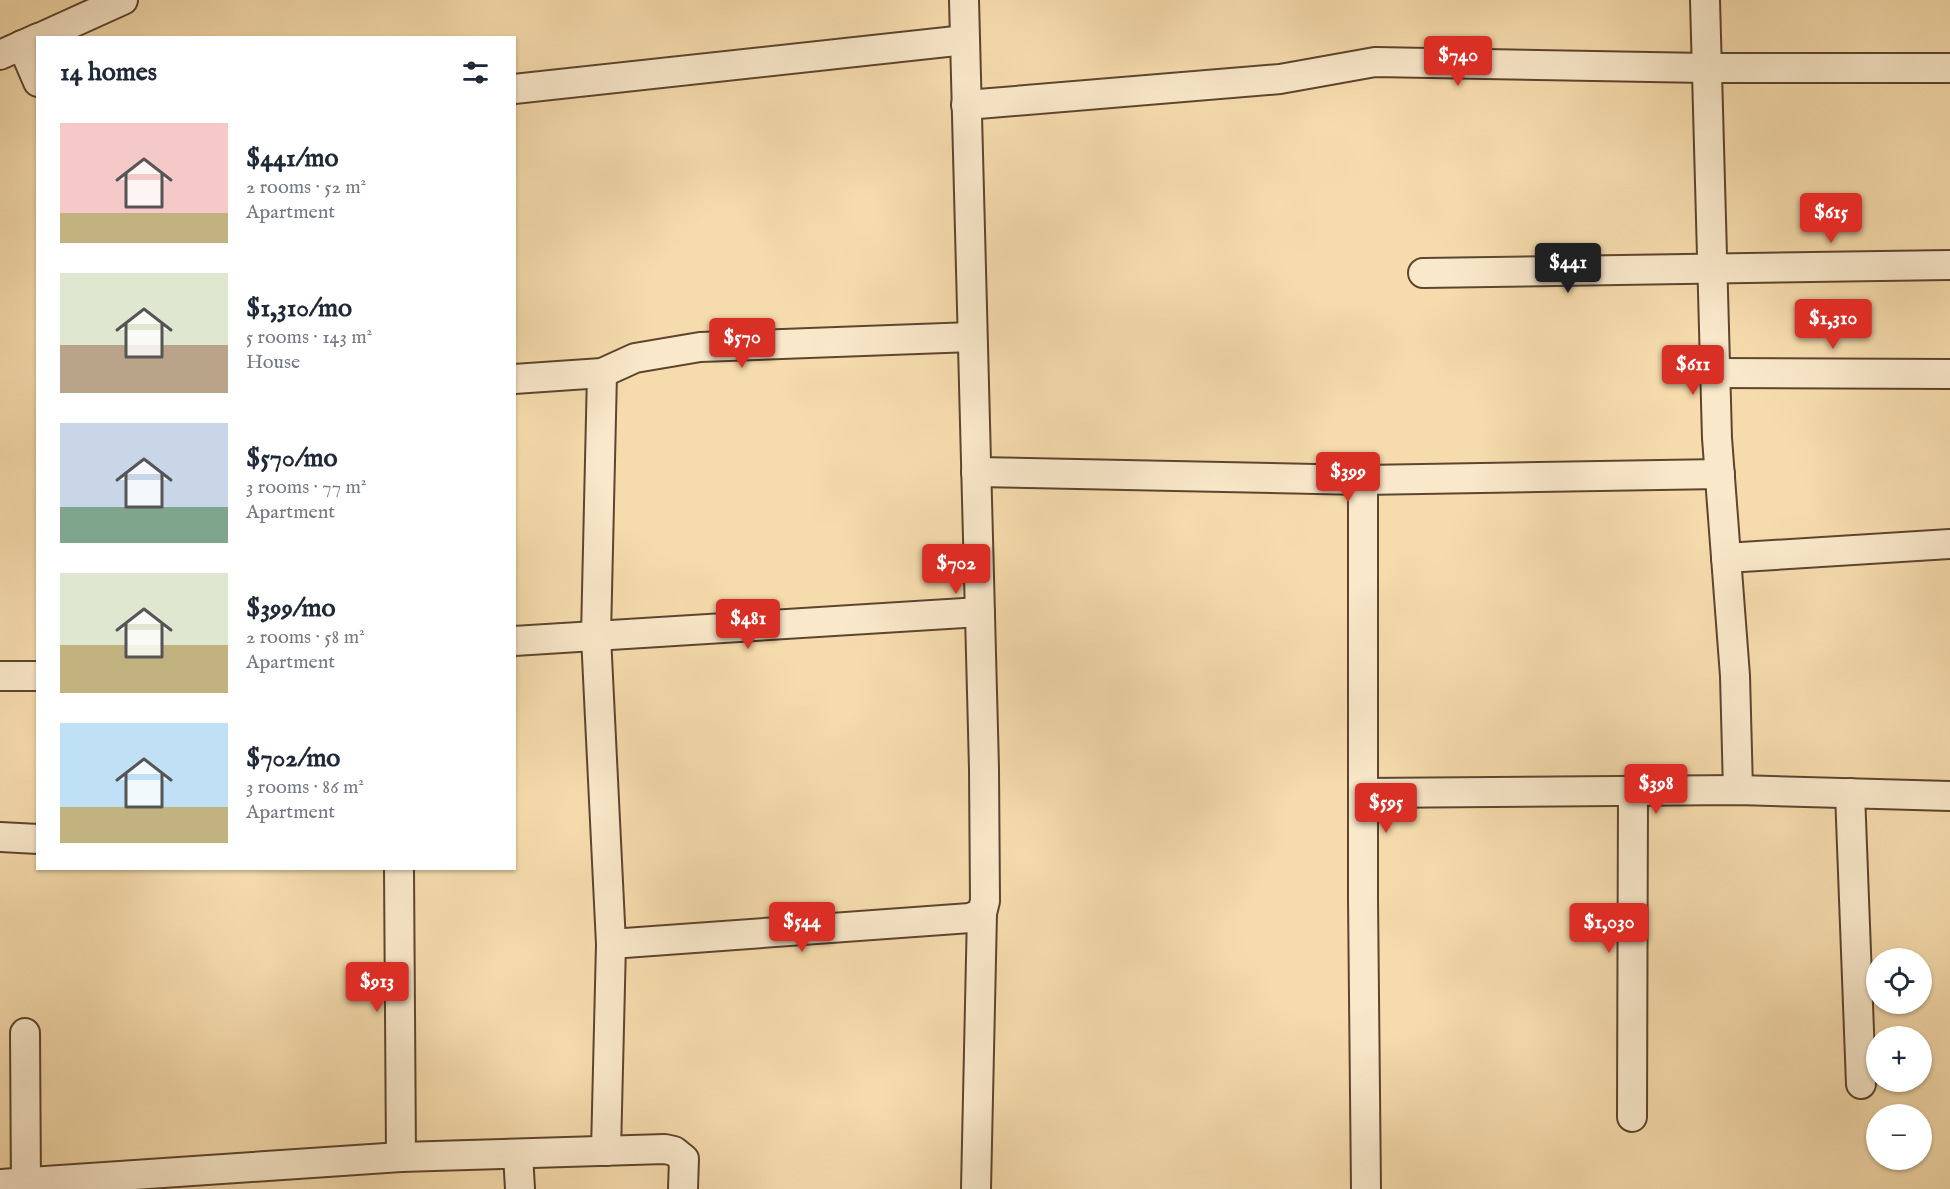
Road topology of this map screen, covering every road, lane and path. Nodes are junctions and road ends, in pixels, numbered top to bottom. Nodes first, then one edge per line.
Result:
1 (123, 0) edge
2 (964, 0) edge
3 (1704, 0) edge
4 (43, 36) edge
5 (965, 40) junction
6 (25, 44) edge
7 (1706, 68) junction
8 (1950, 68) edge
9 (36, 76) edge
10 (516, 89) edge
11 (966, 105) junction
12 (1950, 265) edge
13 (1712, 269) junction
14 (1423, 273) dead end
15 (972, 337) junction
16 (602, 373) junction
17 (1715, 373) junction
18 (1950, 374) edge
19 (516, 379) edge
20 (976, 472) junction
21 (1720, 474) junction
22 (1363, 480) junction
23 (1950, 544) edge
24 (1726, 558) junction
25 (980, 612) junction
26 (596, 636) junction
27 (516, 641) edge
28 (0, 676) edge
29 (36, 676) edge
30 (1738, 790) junction
31 (1633, 792) junction
32 (1363, 793) junction
33 (1850, 793) junction
34 (1950, 796) edge
35 (0, 837) edge
36 (36, 838) edge
37 (399, 870) edge
38 (982, 913) junction
39 (610, 944) junction
40 (25, 1033) dead end
41 (1861, 1083) dead end
42 (1632, 1117) dead end
43 (606, 1151) junction
44 (518, 1154) junction
45 (401, 1157) junction
46 (17, 1185) edge
47 (520, 1189) edge
48 (683, 1189) edge
49 (976, 1189) edge
50 (1366, 1189) edge

1 - 4 street
2 - 5 street
3 - 7 street
5 - 10 street
5 - 11 street
6 - 9 street
7 - 8 street
7 - 11 street
7 - 13 street
11 - 15 street
12 - 13 street
13 - 14 street
13 - 17 street
15 - 16 street
15 - 20 street
16 - 19 street
16 - 26 street
17 - 18 street
17 - 21 street
20 - 22 street
20 - 25 street
21 - 22 street
21 - 24 street
22 - 32 street
23 - 24 street
24 - 30 street
25 - 26 street
25 - 38 street
26 - 27 street
26 - 39 street
28 - 29 street
30 - 31 street
30 - 33 street
31 - 32 street
31 - 42 street
32 - 50 street
33 - 34 street
33 - 41 street
35 - 36 street
37 - 45 street
38 - 39 street
38 - 49 street
39 - 43 street
40 - 46 street
43 - 44 street
43 - 48 street
44 - 45 street
44 - 47 street
45 - 46 street

